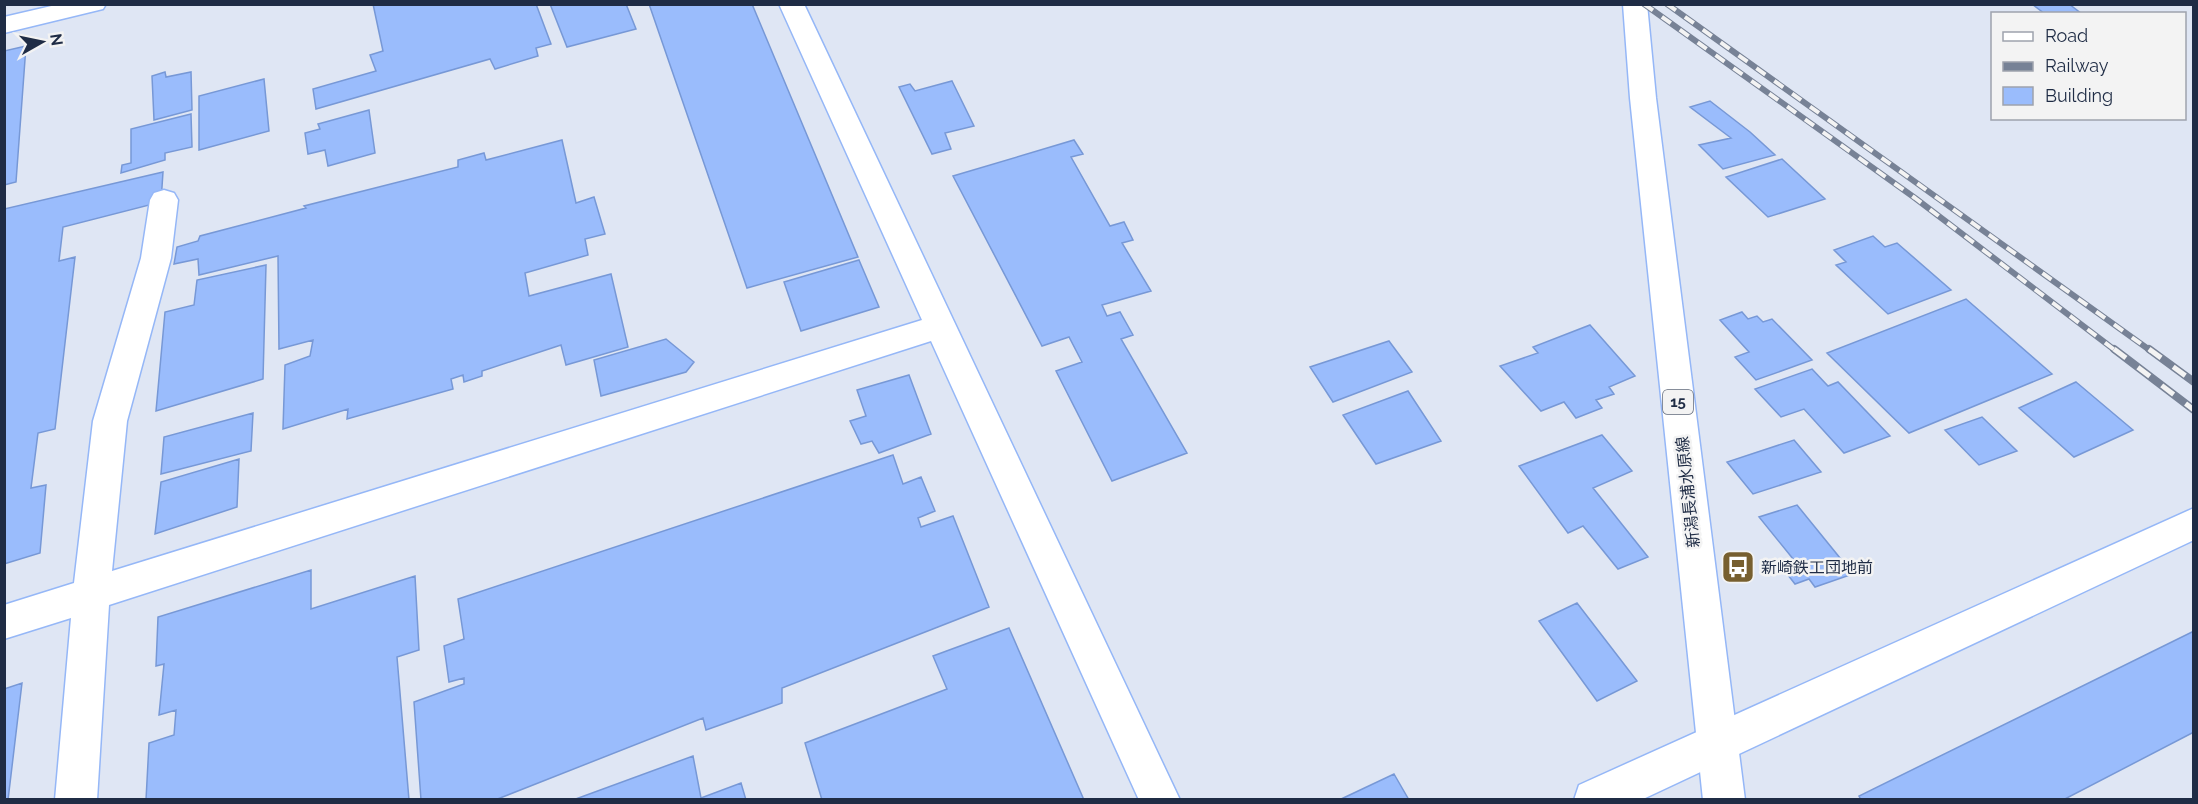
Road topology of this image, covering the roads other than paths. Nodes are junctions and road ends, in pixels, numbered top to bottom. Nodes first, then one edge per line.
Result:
1 (94, 4) edge
2 (791, 4) edge
3 (1635, 4) edge
4 (4, 25) edge
5 (164, 200) dead end
6 (941, 326) junction
7 (2193, 523) edge
8 (91, 594) junction
9 (4, 622) edge
10 (1717, 744) junction
11 (76, 800) edge
12 (1160, 800) edge
13 (1594, 800) edge
14 (1724, 800) edge

1 - 4 street
2 - 6 street
3 - 10 street, 新潟長浦水原線 / 15
5 - 8 street
6 - 8 street
6 - 12 street
7 - 10 street
8 - 9 street
8 - 11 street
10 - 13 street
10 - 14 street, 新潟長浦水原線 / 15

